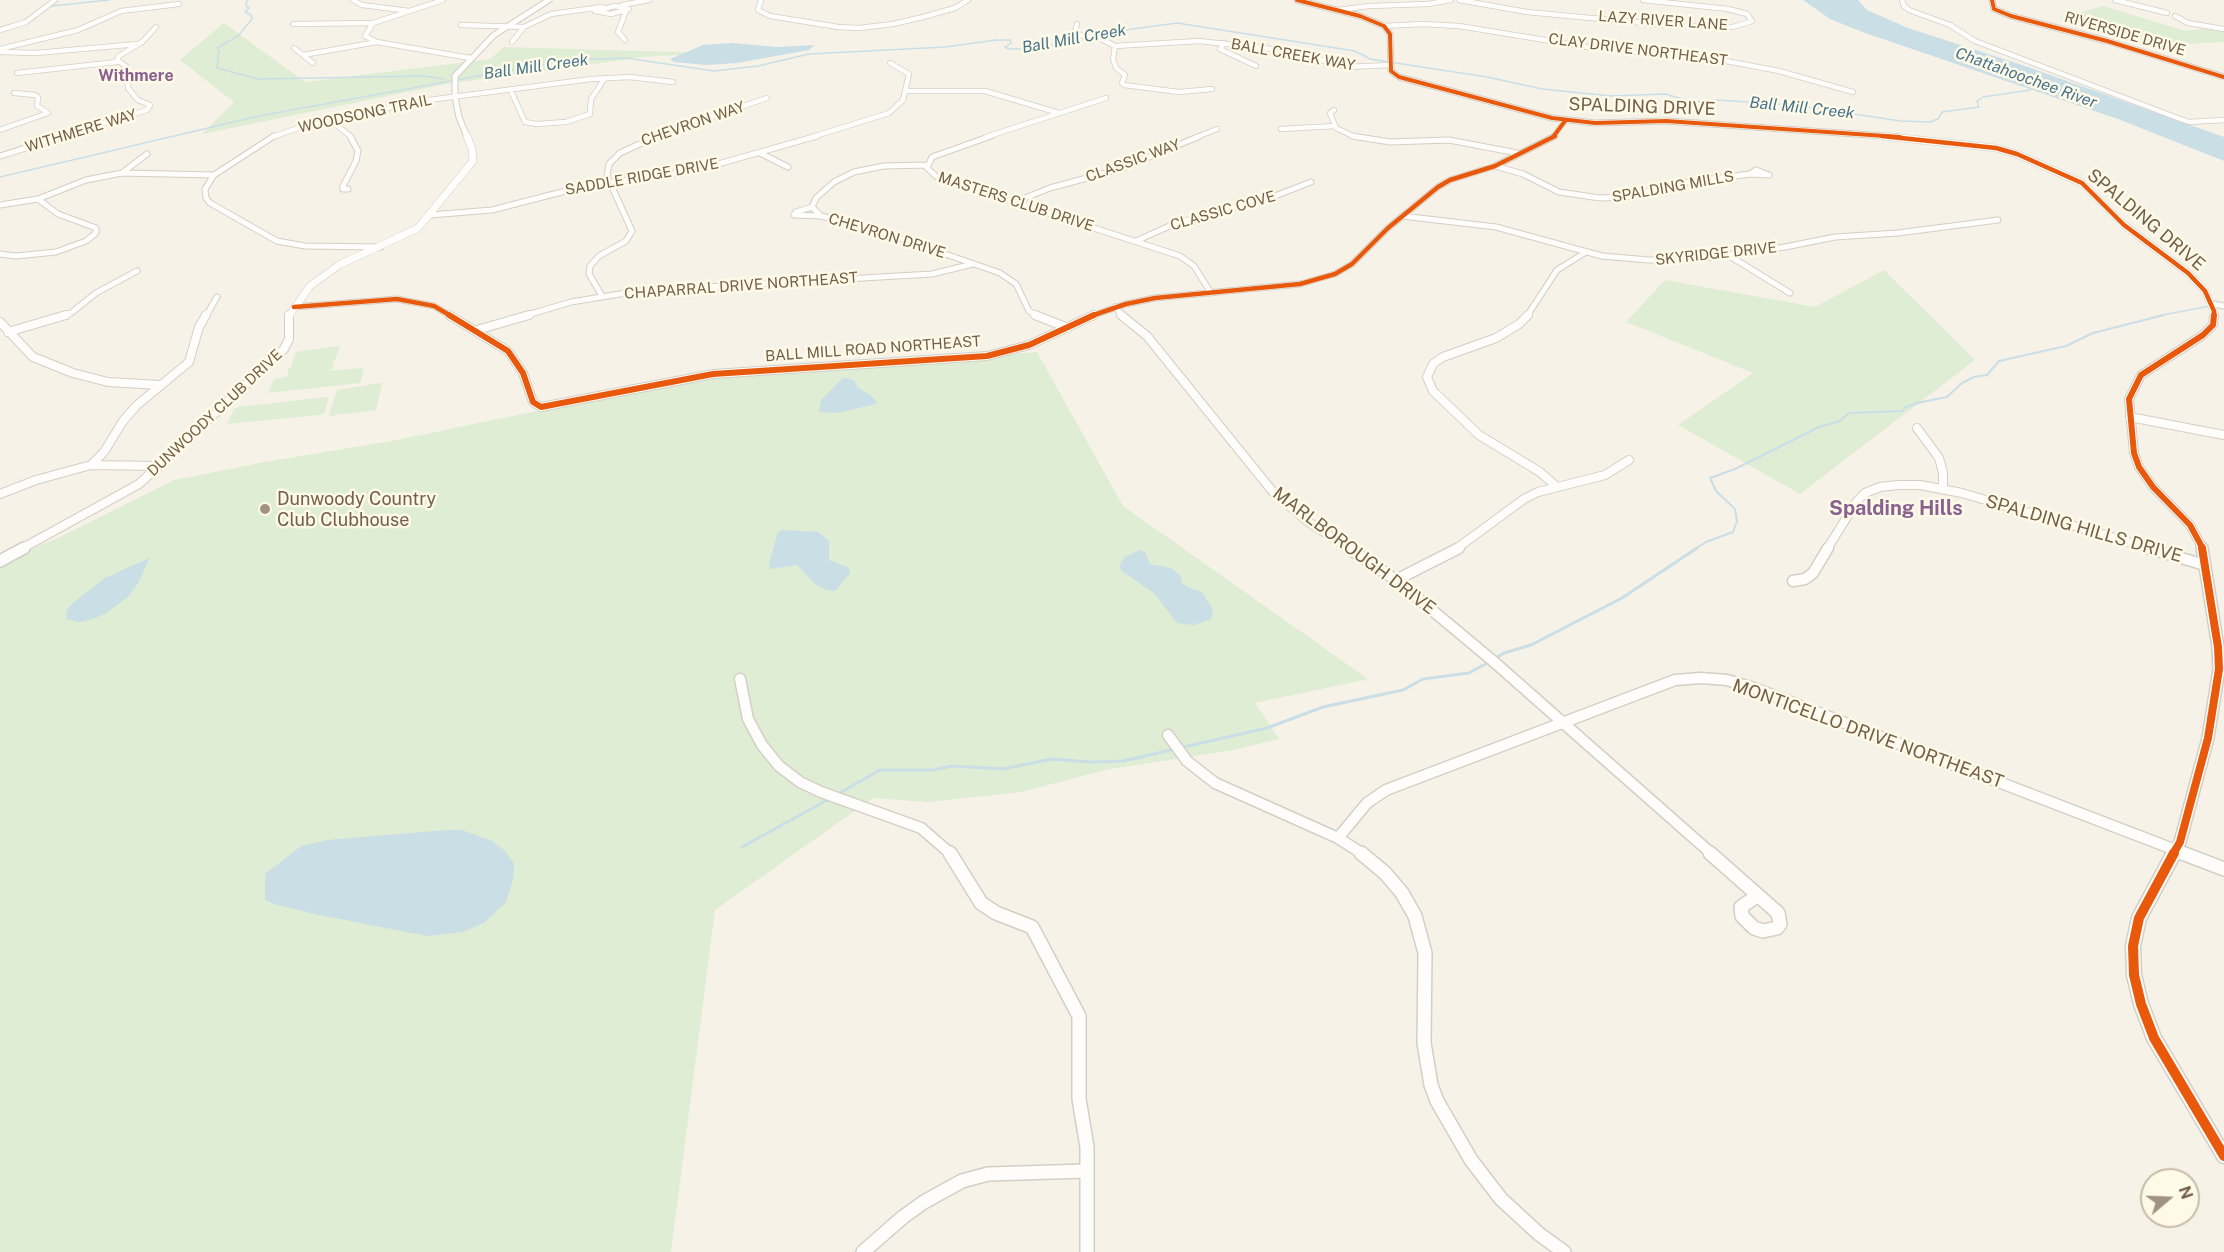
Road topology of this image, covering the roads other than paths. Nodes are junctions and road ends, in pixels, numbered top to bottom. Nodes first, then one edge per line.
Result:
1 (55, 0) edge
2 (352, 0) edge
3 (443, 0) edge
4 (549, 0) edge
5 (649, 0) edge
6 (761, 0) edge
7 (968, 0) edge
8 (1297, 0) edge
9 (1451, 0) edge
10 (1459, 0) edge
11 (1643, 0) edge
12 (1902, 0) edge
13 (1992, 0) edge
14 (2115, 0) edge
15 (637, 3) junction
16 (179, 4) dead end
17 (615, 6) junction
18 (602, 7) junction
19 (627, 10) junction
20 (1338, 10) junction
21 (411, 11) junction
22 (567, 12) junction
23 (597, 13) junction
24 (2167, 13) junction
25 (607, 14) junction
26 (2175, 16) junction
27 (621, 20) junction
28 (373, 23) junction
29 (292, 24) dead end
30 (1077, 24) dead end
31 (461, 25) dead end
32 (1384, 26) junction
33 (156, 27) dead end
34 (505, 27) junction
35 (524, 27) junction
36 (2224, 29) edge
37 (0, 30) edge
38 (625, 40) dead end
39 (377, 42) junction
40 (512, 42) dead end
41 (1224, 43) junction
42 (139, 44) junction
43 (1115, 46) junction
44 (294, 48) dead end
45 (0, 51) edge
46 (303, 55) junction
47 (470, 58) junction
48 (117, 62) junction
49 (313, 63) dead end
50 (890, 63) dead end
51 (1390, 65) junction
52 (1256, 66) dead end
53 (17, 73) dead end
54 (2224, 77) edge
55 (605, 78) junction
56 (673, 82) dead end
57 (510, 89) junction
58 (1212, 89) dead end
59 (906, 91) junction
60 (1853, 92) dead end
61 (14, 93) dead end
62 (455, 97) junction
63 (767, 98) dead end
64 (1106, 98) dead end
65 (1334, 110) dead end
66 (1059, 113) junction
67 (331, 120) junction
68 (2224, 120) edge
69 (1566, 121) junction
70 (1335, 126) junction
71 (1216, 129) dead end
72 (1281, 129) dead end
73 (0, 130) edge
74 (0, 147) edge
75 (20, 150) junction
76 (760, 153) junction
77 (1517, 153) junction
78 (147, 154) dead end
79 (0, 156) edge
80 (927, 165) junction
81 (1495, 166) junction
82 (788, 167) dead end
83 (122, 173) junction
84 (1750, 174) dead end
85 (214, 175) junction
86 (1311, 182) dead end
87 (609, 183) junction
88 (348, 189) dead end
89 (38, 199) junction
90 (1015, 202) junction
91 (0, 205) edge
92 (812, 207) junction
93 (430, 215) junction
94 (821, 216) junction
95 (1402, 216) junction
96 (1998, 220) dead end
97 (1136, 241) junction
98 (381, 247) junction
99 (1586, 252) junction
100 (0, 254) edge
101 (1728, 255) junction
102 (973, 264) junction
103 (137, 271) dead end
104 (1790, 292) dead end
105 (1211, 293) junction
106 (602, 296) junction
107 (217, 297) dead end
108 (2213, 304) junction
109 (2224, 306) edge
110 (294, 307) junction
111 (1115, 307) junction
112 (0, 322) edge
113 (1068, 328) junction
114 (477, 330) junction
115 (8, 332) junction
116 (160, 385) junction
117 (2130, 417) junction
118 (1917, 428) dead end
119 (2224, 435) edge
120 (1629, 460) dead end
121 (91, 465) junction
122 (160, 466) junction
123 (1557, 487) junction
124 (1942, 488) junction
125 (0, 494) edge
126 (0, 561) edge
127 (2205, 564) junction
128 (1396, 580) junction
129 (1793, 581) dead end
130 (740, 679) dead end
131 (1564, 724) junction
132 (1168, 735) dead end
133 (1338, 838) junction
134 (2176, 850) junction
135 (2224, 869) edge
136 (1757, 896) dead end
137 (2224, 1156) edge
138 (1086, 1171) junction
139 (862, 1252) edge
140 (1087, 1252) edge
141 (1564, 1252) edge

1 - 37 street
2 - 21 street
3 - 21 street
4 - 34 street, DUNWOODY CLUB DRIVE
5 - 15 street
6 - 7 street
8 - 20 street
9 - 20 street
10 - 11 street, LAZY RIVER LANE
12 - 68 street
13 - 54 street, RIVERSIDE DRIVE
14 - 24 street
15 - 17 street
15 - 19 street
16 - 45 street
17 - 18 street
17 - 19 street
18 - 22 street
18 - 23 street
19 - 25 street
19 - 27 street
20 - 32 street
21 - 28 street
22 - 23 street
22 - 35 street
23 - 25 street
24 - 26 street
24 - 26 street
25 - 27 street
26 - 36 street
27 - 38 street
28 - 29 street
28 - 39 street
30 - 43 street
31 - 34 street
32 - 51 street
32 - 60 street, CLAY DRIVE NORTHEAST
33 - 42 street
34 - 35 street
34 - 47 street, DUNWOODY CLUB DRIVE
35 - 40 street
39 - 46 street
39 - 47 street
41 - 43 street, BALL CREEK WAY
41 - 51 street, BALL CREEK WAY
41 - 52 street
42 - 45 street
42 - 48 street
43 - 58 street
44 - 46 street
46 - 49 street
47 - 62 street, DUNWOODY CLUB DRIVE
48 - 53 street
48 - 75 street, WITHMERE WAY
50 - 59 street
51 - 69 street, SPALDING DRIVE
55 - 56 street, WOODSONG TRAIL
55 - 57 street, WOODSONG TRAIL
55 - 57 street
57 - 62 street, WOODSONG TRAIL
59 - 66 street
59 - 76 street, SADDLE RIDGE DRIVE
61 - 73 street
62 - 67 street, WOODSONG TRAIL
62 - 93 street, DUNWOODY CLUB DRIVE
63 - 87 street, CHEVRON WAY
64 - 66 street, MASTERS CLUB DRIVE
65 - 70 street
66 - 80 street, MASTERS CLUB DRIVE
67 - 85 street, WOODSONG TRAIL
67 - 88 street
69 - 77 street, BALL MILL ROAD NORTHEAST
69 - 108 street, SPALDING DRIVE
70 - 72 street
70 - 77 street
71 - 90 street, CLASSIC WAY
74 - 75 street
75 - 79 street, WITHMERE WAY
76 - 82 street
76 - 87 street, SADDLE RIDGE DRIVE
77 - 81 street, BALL MILL ROAD NORTHEAST
78 - 83 street
80 - 90 street, MASTERS CLUB DRIVE
80 - 92 street, CHEVRON DRIVE
81 - 84 street, SPALDING MILLS
81 - 95 street, BALL MILL ROAD NORTHEAST
83 - 85 street
83 - 89 street
85 - 98 street
86 - 97 street, CLASSIC COVE
87 - 93 street, SADDLE RIDGE DRIVE
87 - 106 street
89 - 91 street
89 - 100 street
90 - 97 street, MASTERS CLUB DRIVE
92 - 94 street, CHEVRON DRIVE
92 - 94 street
93 - 98 street, DUNWOODY CLUB DRIVE
94 - 102 street, CHEVRON DRIVE
95 - 99 street, SKYRIDGE DRIVE
95 - 105 street, BALL MILL ROAD NORTHEAST
96 - 101 street, SKYRIDGE DRIVE
97 - 105 street, MASTERS CLUB DRIVE
98 - 110 street, DUNWOODY CLUB DRIVE
99 - 101 street, SKYRIDGE DRIVE
99 - 123 street
101 - 104 street
102 - 106 street, CHAPARRAL DRIVE NORTHEAST
102 - 113 street, CHEVRON DRIVE
103 - 115 street
105 - 111 street, BALL MILL ROAD NORTHEAST
106 - 114 street, CHAPARRAL DRIVE NORTHEAST
107 - 116 street
108 - 109 street
108 - 117 street
110 - 114 street
110 - 122 street, DUNWOODY CLUB DRIVE
111 - 113 street, BALL MILL ROAD NORTHEAST
111 - 128 street, MARLBOROUGH DRIVE
112 - 115 street
113 - 114 street, BALL MILL ROAD NORTHEAST
115 - 116 street
116 - 121 street
117 - 119 street
117 - 127 street
118 - 124 street
120 - 123 street
121 - 122 street
121 - 125 street
122 - 126 street, DUNWOODY CLUB DRIVE
123 - 128 street
124 - 127 street, SPALDING HILLS DRIVE
124 - 129 street, SPALDING HILLS DRIVE
127 - 134 street
128 - 131 street, MARLBOROUGH DRIVE
130 - 138 street
131 - 133 street, MONTICELLO DRIVE NORTHEAST
131 - 134 street, MONTICELLO DRIVE NORTHEAST
131 - 136 street, MARLBOROUGH DRIVE
132 - 133 street
133 - 141 street
134 - 135 street, MONTICELLO DRIVE NORTHEAST
134 - 137 street
138 - 139 street
138 - 140 street

